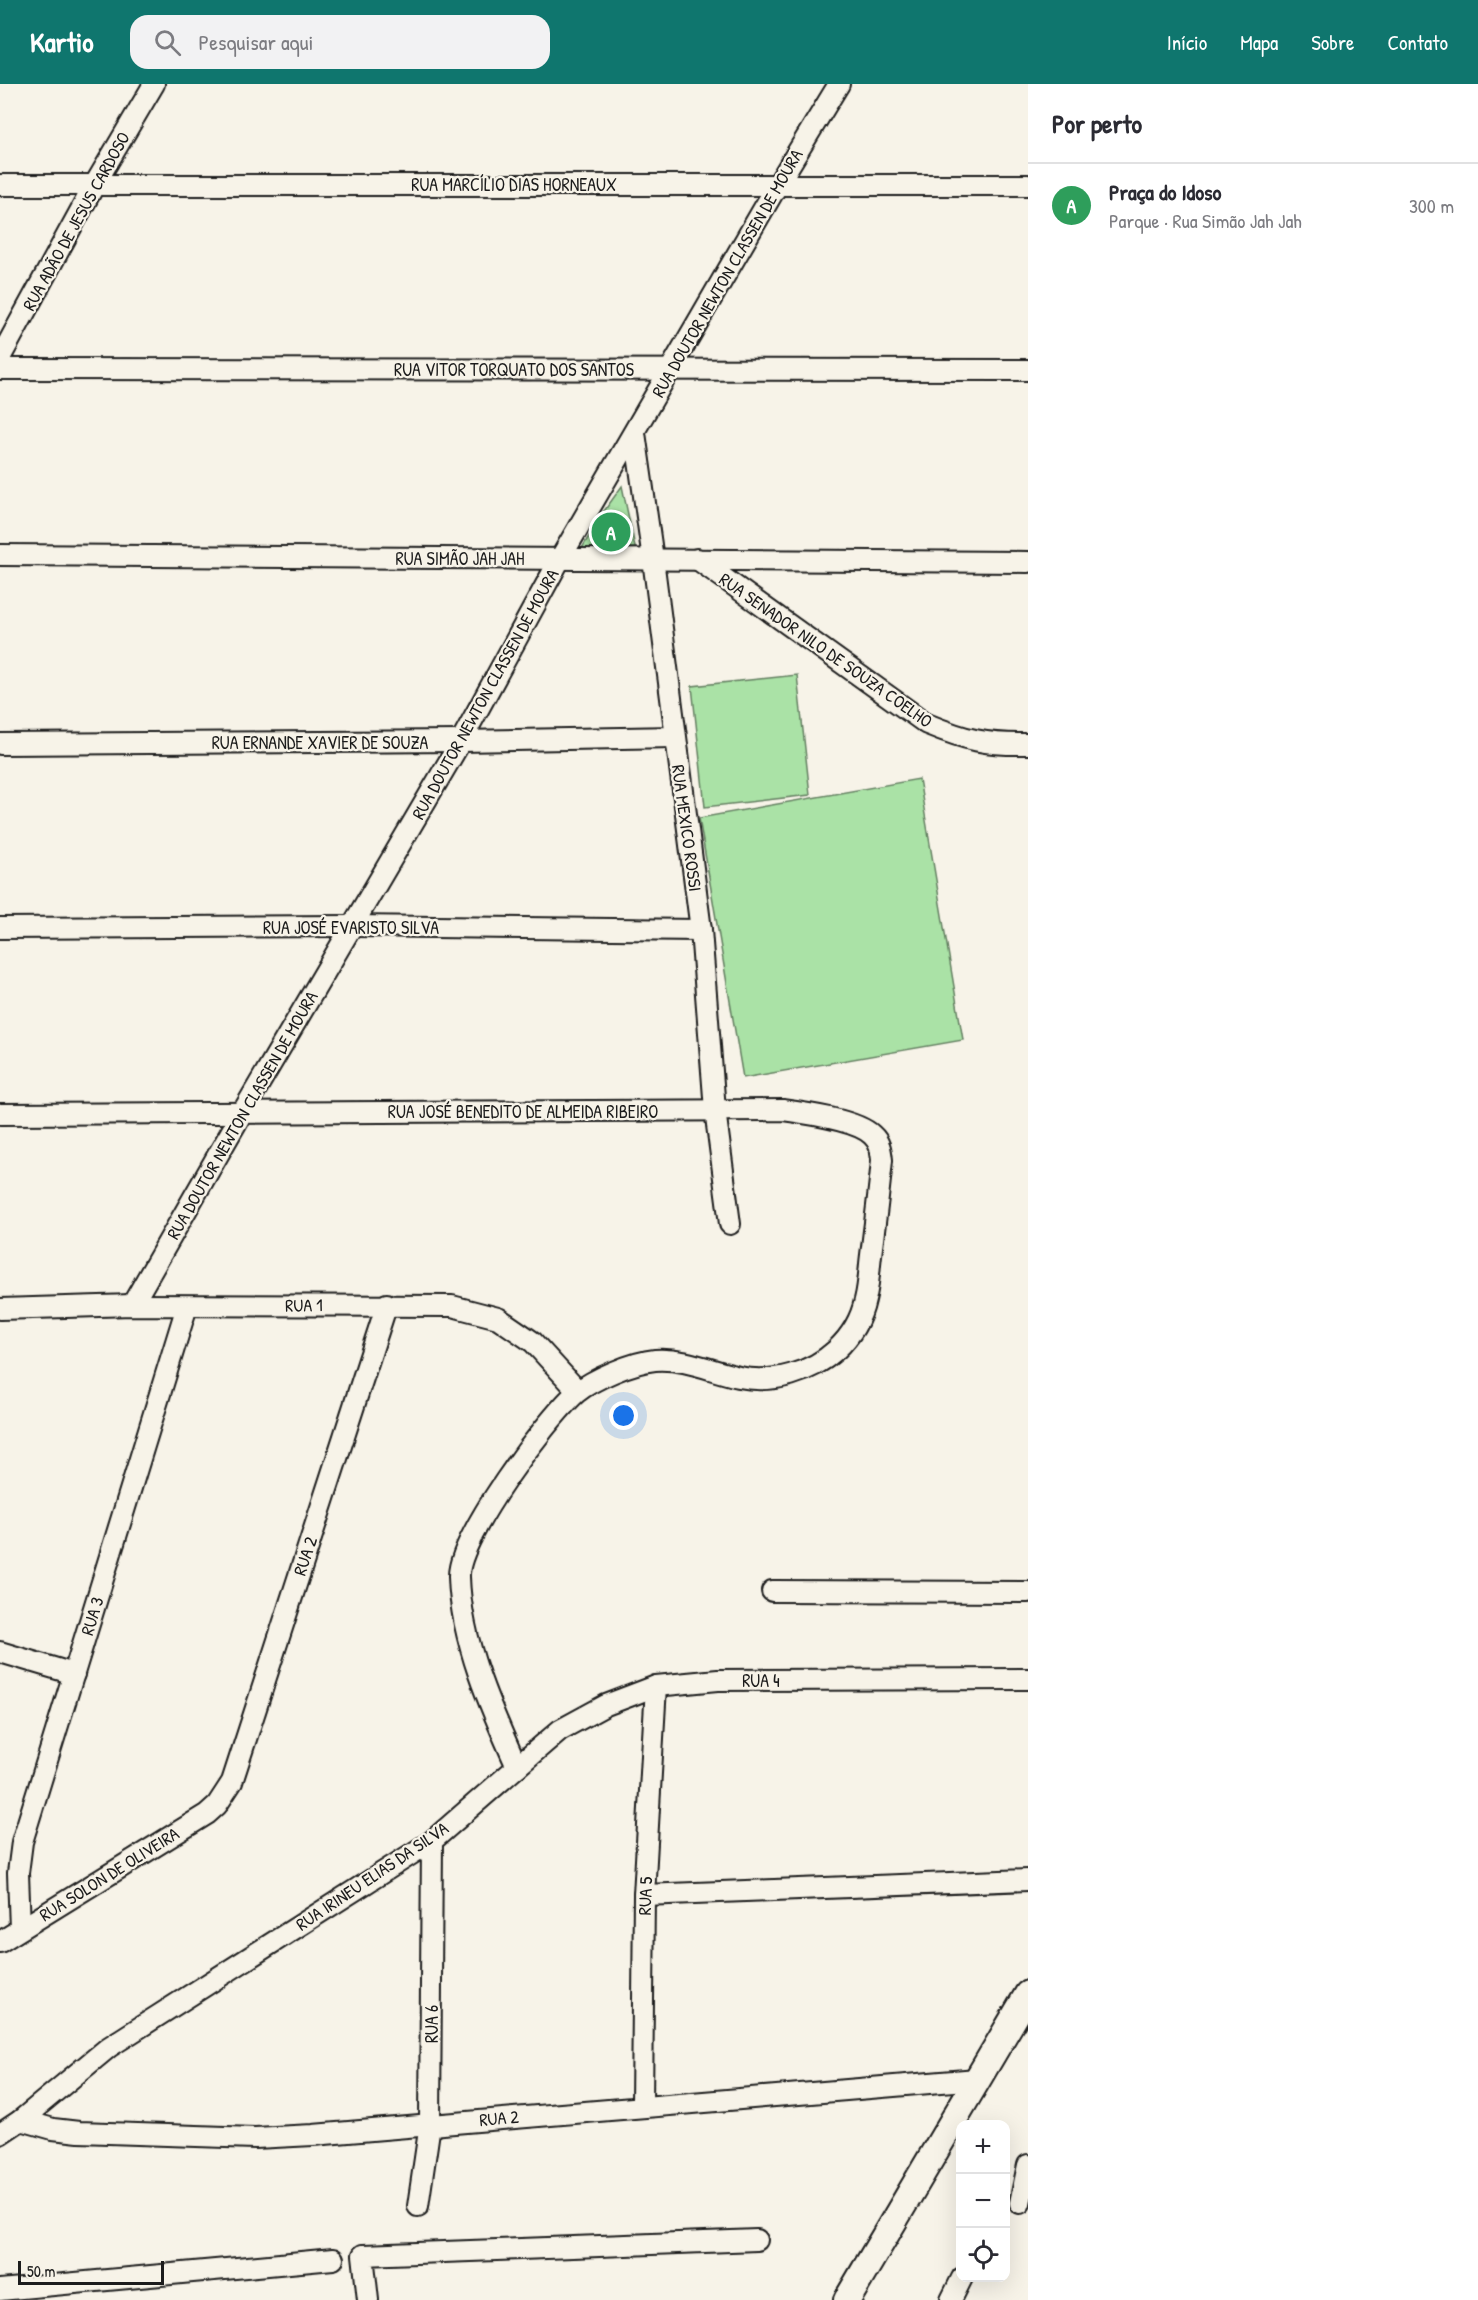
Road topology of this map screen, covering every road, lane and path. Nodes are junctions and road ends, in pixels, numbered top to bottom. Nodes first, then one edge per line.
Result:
1 (154, 84) edge
2 (839, 84) edge
3 (95, 184) junction
4 (778, 184) junction
5 (0, 185) edge
6 (1028, 185) edge
7 (0, 358) edge
8 (0, 369) edge
9 (671, 369) junction
10 (1028, 370) edge
11 (635, 433) junction
12 (0, 555) edge
13 (560, 559) junction
14 (697, 559) junction
15 (653, 560) junction
16 (1028, 562) edge
17 (675, 737) junction
18 (461, 741) junction
19 (0, 744) edge
20 (1028, 744) edge
21 (353, 926) junction
22 (0, 928) edge
23 (701, 930) junction
24 (715, 1110) junction
25 (242, 1113) junction
26 (0, 1114) edge
27 (730, 1224) dead end
28 (387, 1304) junction
29 (132, 1305) junction
30 (188, 1306) junction
31 (0, 1309) edge
32 (578, 1391) junction
33 (772, 1591) dead end
34 (1028, 1592) edge
35 (0, 1652) edge
36 (74, 1674) junction
37 (1028, 1679) edge
38 (656, 1686) junction
39 (517, 1767) junction
40 (217, 1805) joint
41 (432, 1840) junction
42 (1028, 1880) edge
43 (644, 1895) junction
44 (20, 1929) junction
45 (0, 1942) edge
46 (1028, 1994) edge
47 (977, 2079) junction
48 (642, 2106) junction
49 (21, 2120) junction
50 (430, 2124) junction
51 (0, 2134) edge
52 (1028, 2165) edge
53 (1018, 2205) edge
54 (418, 2206) dead end
55 (757, 2240) dead end
56 (333, 2259) dead end
57 (960, 2282) edge
58 (0, 2290) edge
59 (368, 2300) edge
60 (847, 2300) edge
61 (951, 2300) edge

1 - 3 street, RUA ADÃO DE JESUS CARDOSO
2 - 4 street, RUA DOUTOR NEWTON CLASSEN DE MOURA
3 - 4 street, RUA MARCÍLIO DIAS HORNEAUX
3 - 5 street, RUA MARCÍLIO DIAS HORNEAUX
3 - 7 street, RUA ADÃO DE JESUS CARDOSO
4 - 6 street, RUA MARCÍLIO DIAS HORNEAUX
4 - 9 street, RUA DOUTOR NEWTON CLASSEN DE MOURA
8 - 9 street, RUA VITOR TORQUATO DOS SANTOS
9 - 10 street, RUA VITOR TORQUATO DOS SANTOS
9 - 11 street, RUA DOUTOR NEWTON CLASSEN DE MOURA
11 - 13 street, RUA DOUTOR NEWTON CLASSEN DE MOURA
11 - 15 street, RUA MEXICO ROSSI
12 - 13 street, RUA SIMÃO JAH JAH
13 - 15 street, RUA SIMÃO JAH JAH
13 - 18 street, RUA DOUTOR NEWTON CLASSEN DE MOURA
14 - 15 street, RUA SIMÃO JAH JAH
14 - 16 street, RUA SIMÃO JAH JAH
14 - 20 street, RUA SENADOR NILO DE SOUZA COELHO
15 - 17 street, RUA MEXICO ROSSI
17 - 18 street, RUA ERNANDE XAVIER DE SOUZA
17 - 23 street, RUA MEXICO ROSSI
18 - 19 street, RUA ERNANDE XAVIER DE SOUZA
18 - 21 street, RUA DOUTOR NEWTON CLASSEN DE MOURA
21 - 22 street, RUA JOSÉ EVARISTO SILVA
21 - 23 street, RUA JOSÉ EVARISTO SILVA
21 - 25 street, RUA DOUTOR NEWTON CLASSEN DE MOURA
23 - 24 street, RUA MEXICO ROSSI
24 - 25 street, RUA JOSÉ BENEDITO DE ALMEIDA RIBEIRO
24 - 27 street, RUA MEXICO ROSSI
24 - 32 street, RUA JOSÉ BENEDITO DE ALMEIDA RIBEIRO
25 - 26 street, RUA JOSÉ BENEDITO DE ALMEIDA RIBEIRO
25 - 29 street, RUA DOUTOR NEWTON CLASSEN DE MOURA
28 - 30 street, RUA 1
28 - 32 street, RUA 1
28 - 40 street, RUA 2
29 - 30 street, RUA 1
29 - 31 street, RUA 1
30 - 36 street, RUA 3
32 - 39 street
33 - 34 street
35 - 36 street
36 - 44 street, RUA 3
37 - 38 street, RUA 4
38 - 39 street, RUA 4
38 - 43 street, RUA 5
39 - 41 street, RUA IRINEU ELIAS DA SILVA
40 - 44 street, RUA SOLON DE OLIVEIRA
41 - 49 street, RUA IRINEU ELIAS DA SILVA
41 - 50 street, RUA 6
42 - 43 street
43 - 48 street, RUA 5
44 - 45 street, RUA SOLON DE OLIVEIRA
46 - 47 main road
47 - 48 street, RUA 2
47 - 60 main road
48 - 50 street, RUA 2
49 - 50 street, RUA 2
49 - 51 street, RUA IRINEU ELIAS DA SILVA
50 - 54 street, RUA 6
52 - 53 street
55 - 59 street
56 - 58 street
57 - 61 street

